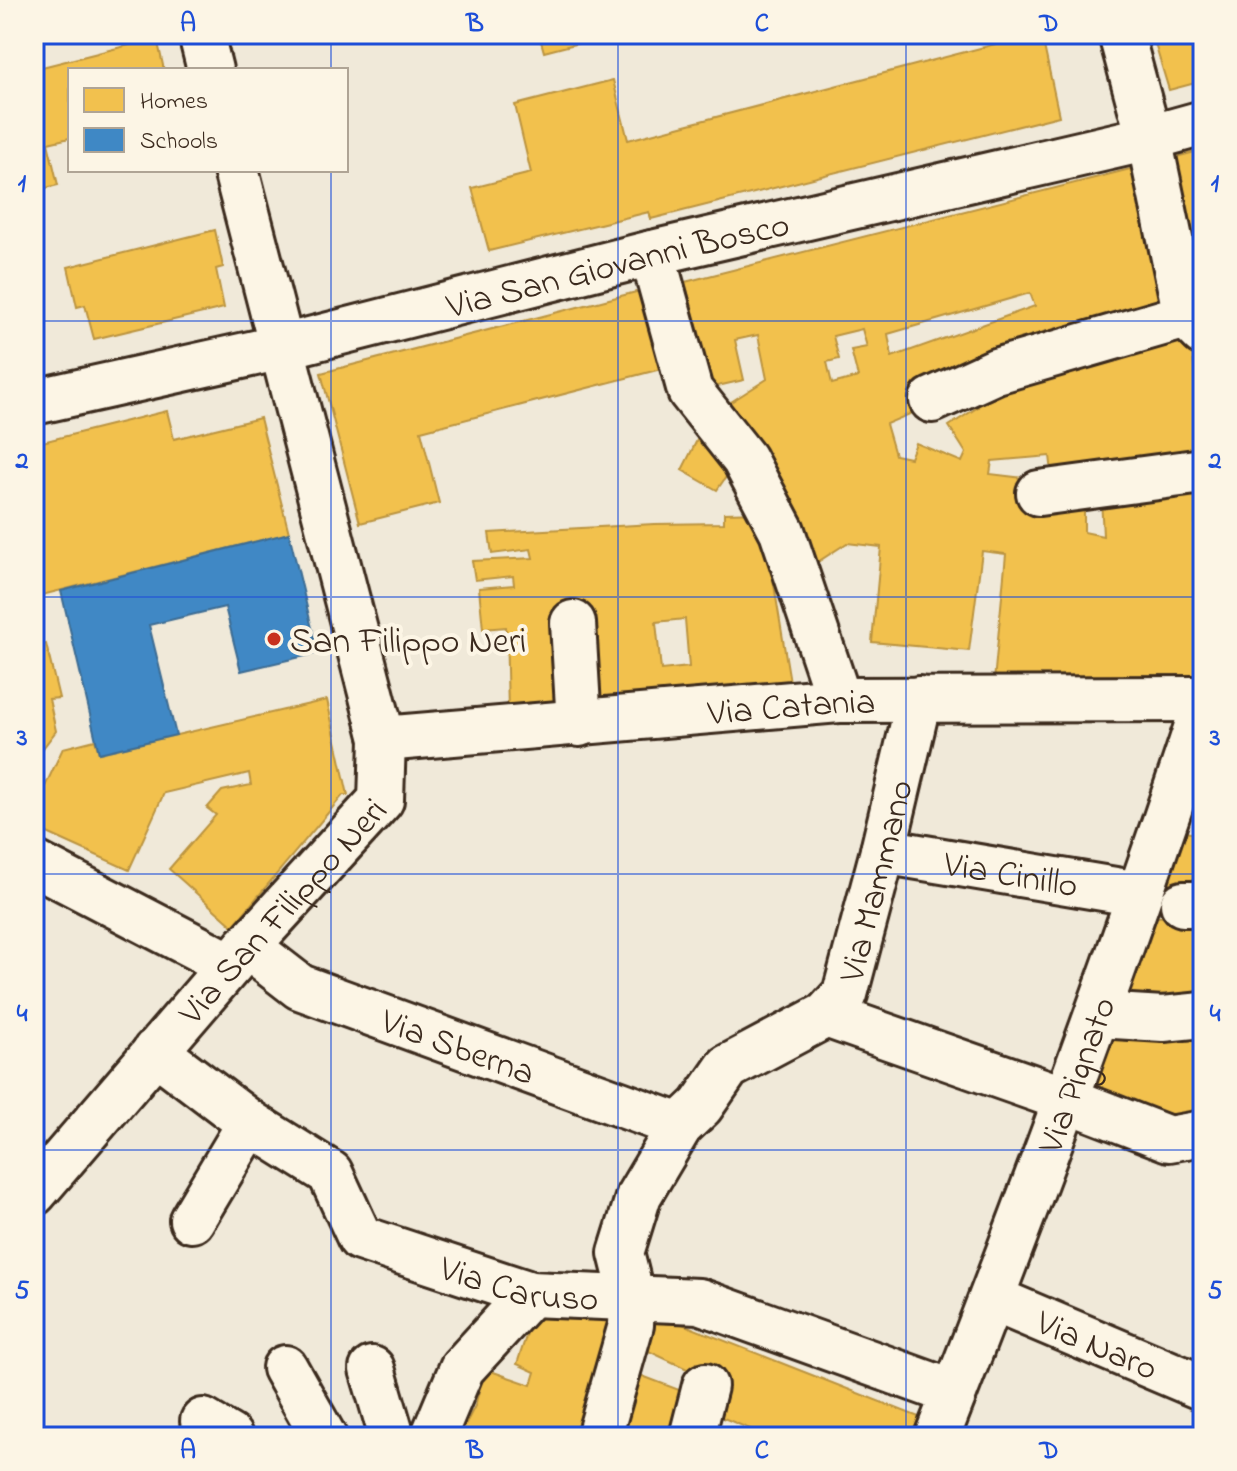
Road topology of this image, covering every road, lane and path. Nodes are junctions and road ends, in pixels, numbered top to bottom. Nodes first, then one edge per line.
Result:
1 (201, 34) edge
2 (1121, 34) edge
3 (210, 68) edge
4 (1203, 123) edge
5 (1149, 138) junction
6 (237, 172) edge
7 (652, 253) junction
8 (1195, 325) edge
9 (282, 347) junction
10 (932, 400) dead end
11 (34, 402) edge
12 (1203, 471) edge
13 (1039, 493) dead end
14 (573, 623) dead end
15 (919, 699) junction
16 (1203, 699) edge
17 (839, 700) junction
18 (1203, 708) edge
19 (579, 724) junction
20 (383, 739) junction
21 (1184, 824) edge
22 (883, 851) junction
23 (34, 863) edge
24 (1139, 894) junction
25 (238, 955) junction
26 (826, 1015) junction
27 (1098, 1015) junction
28 (1203, 1015) edge
29 (155, 1051) junction
30 (1068, 1100) junction
31 (250, 1123) junction
32 (680, 1126) junction
33 (1203, 1133) edge
34 (48, 1147) edge
35 (34, 1193) edge
36 (192, 1220) dead end
37 (530, 1294) junction
38 (632, 1297) junction
39 (993, 1299) junction
40 (285, 1368) dead end
41 (372, 1369) dead end
42 (1203, 1388) edge
43 (954, 1393) junction
44 (432, 1435) edge
45 (324, 1437) edge
46 (392, 1437) edge
47 (599, 1437) edge
48 (937, 1437) edge

1 - 3 street
2 - 5 street
4 - 5 street, Via San Giovanni Bosco
5 - 7 street, Via San Giovanni Bosco
5 - 8 street
6 - 9 street, Via San Filippo Neri
7 - 9 street, Via San Giovanni Bosco
7 - 17 street
8 - 10 street
9 - 11 street, Via San Giovanni Bosco
9 - 20 street, Via San Filippo Neri
12 - 13 street
14 - 19 street
15 - 16 street, Via Catania
15 - 17 street, Via Catania
15 - 22 street, Via Mammano
17 - 19 street, Via Catania
18 - 21 street, Via Pignato
19 - 20 street, Via Catania
20 - 25 street, Via San Filippo Neri
21 - 24 street, Via Pignato
22 - 24 street, Via Cinillo
22 - 26 street, Via Mammano
23 - 25 street, Via Sberna
24 - 27 street, Via Pignato
25 - 29 street, Via San Filippo Neri
25 - 32 street, Via Sberna
26 - 30 street
26 - 32 street, Via Mammano
27 - 28 street
27 - 30 street, Via Pignato
29 - 31 street, Via Caruso
29 - 34 street, Via San Filippo Neri
30 - 33 street
30 - 39 street, Via Pignato
31 - 36 street
31 - 37 street, Via Caruso
32 - 38 street, Via Mammano
34 - 35 street, Via San Filippo Neri
37 - 38 street, Via Caruso
37 - 44 street
38 - 43 street, Via Caruso
38 - 47 street
39 - 42 street, Via Naro
39 - 43 street, Via Pignato
40 - 45 street
41 - 46 street
43 - 48 street, Via Pignato

